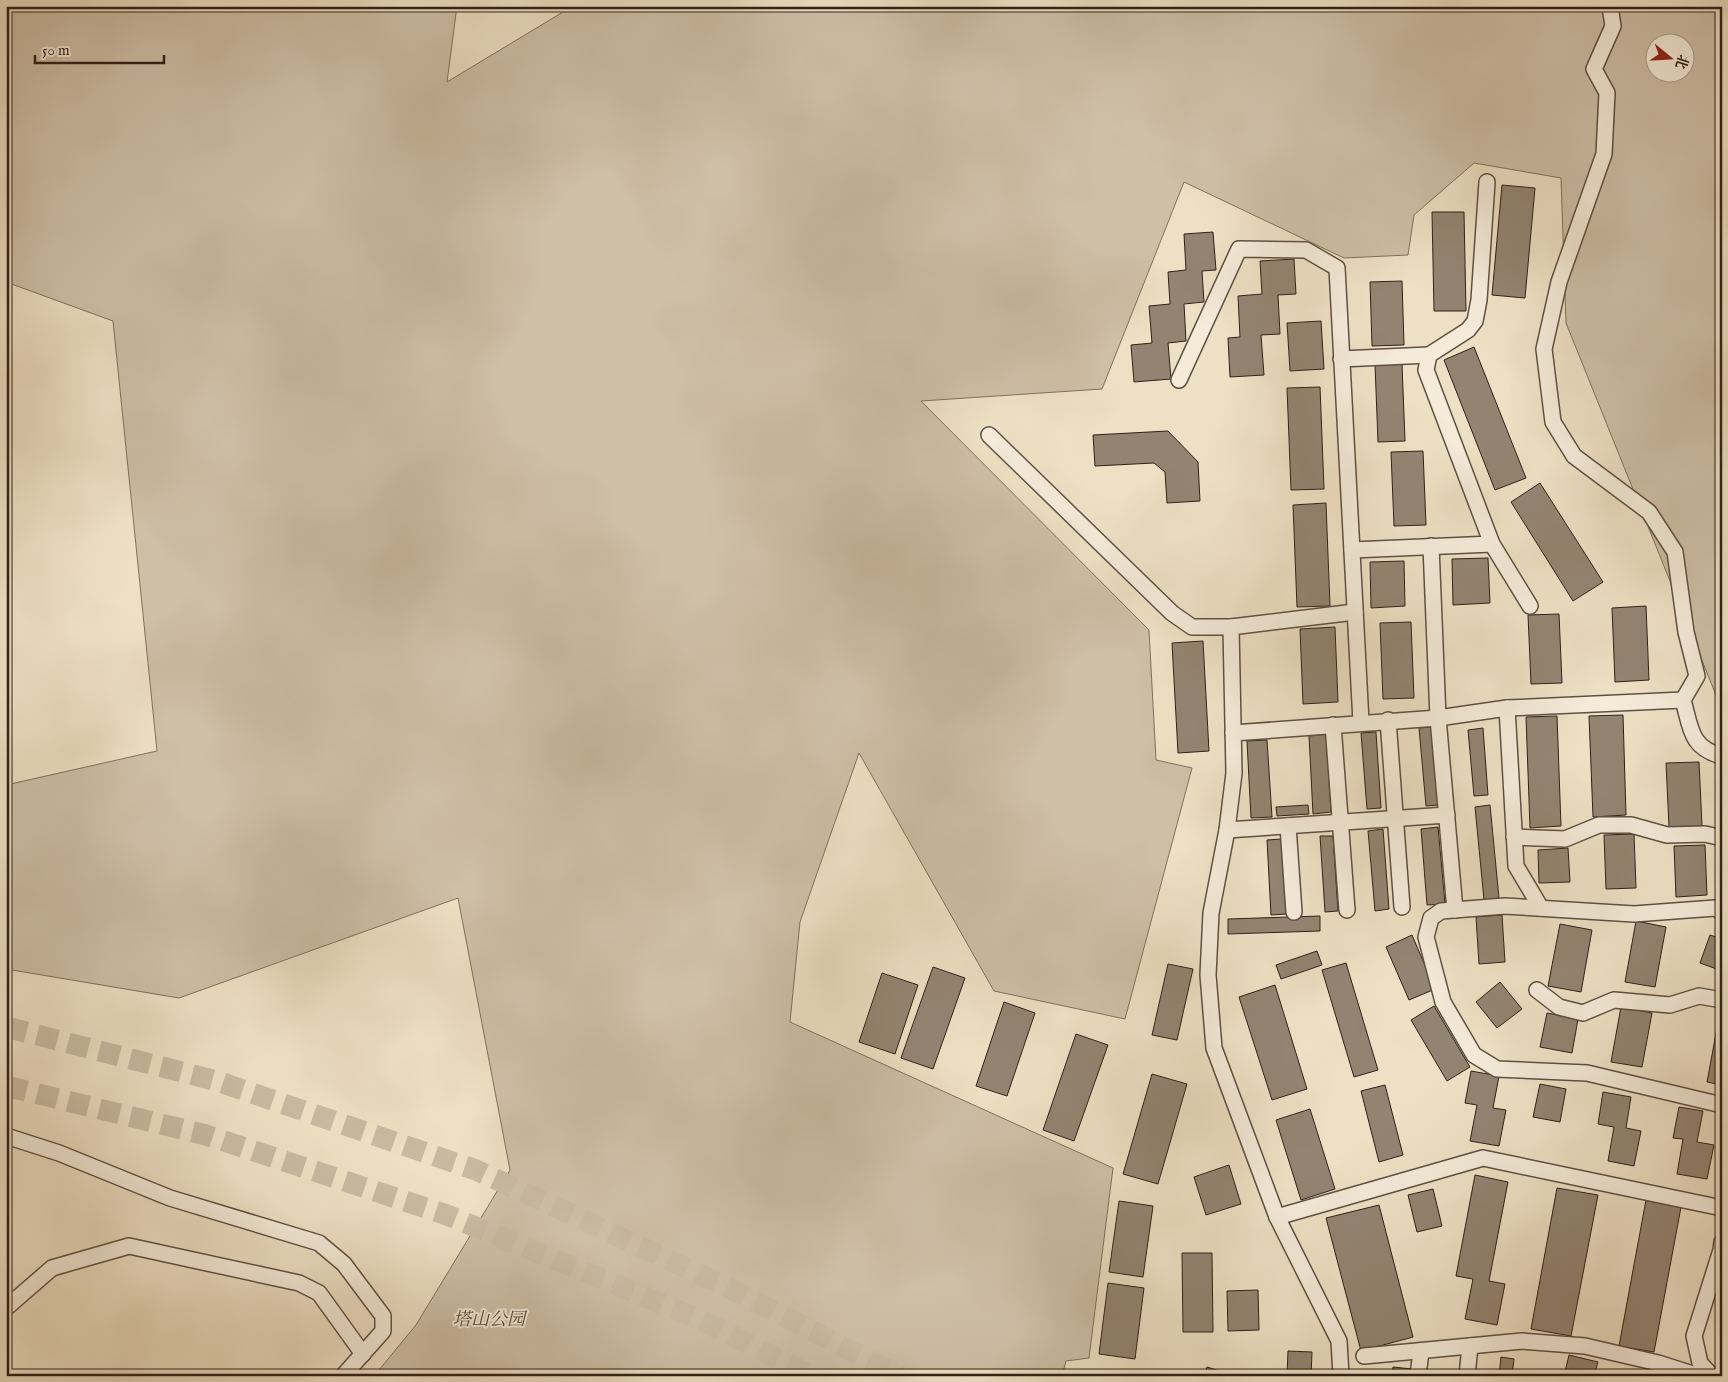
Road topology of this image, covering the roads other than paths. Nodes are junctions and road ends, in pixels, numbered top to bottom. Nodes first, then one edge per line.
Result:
1 (1610, 6) edge
2 (1487, 182) dead end
3 (1429, 355) junction
4 (1341, 358) junction
5 (1179, 380) dead end
6 (989, 435) dead end
7 (1492, 544) junction
8 (1431, 546) junction
9 (1352, 550) junction
10 (1530, 606) dead end
11 (1355, 612) junction
12 (1231, 626) junction
13 (1682, 700) junction
14 (1507, 708) junction
15 (1438, 718) junction
16 (1388, 720) junction
17 (1361, 722) junction
18 (1333, 725) junction
19 (1233, 733) junction
20 (1722, 756) edge
21 (1448, 815) junction
22 (1396, 819) junction
23 (1341, 823) junction
24 (1288, 826) junction
25 (1227, 830) junction
26 (1514, 837) junction
27 (1722, 838) edge
28 (1402, 907) dead end
29 (1541, 908) junction
30 (1347, 910) dead end
31 (1455, 910) junction
32 (1294, 912) dead end
33 (1722, 912) edge
34 (1537, 990) dead end
35 (1722, 1000) edge
36 (1722, 1105) edge
37 (6, 1136) edge
38 (1722, 1208) edge
39 (1277, 1217) junction
40 (1722, 1242) edge
41 (6, 1308) edge
42 (1470, 1346) junction
43 (1421, 1351) junction
44 (362, 1354) junction
45 (1364, 1356) dead end
46 (343, 1376) edge
47 (1341, 1376) edge
48 (1418, 1376) edge
49 (1466, 1376) edge
50 (1700, 1376) edge
51 (1712, 1376) edge

1 - 13 street
2 - 3 street
3 - 4 street
3 - 7 street
4 - 5 street
4 - 9 street
6 - 12 street
7 - 8 street
7 - 10 street
8 - 9 street
8 - 15 street
9 - 11 street
11 - 12 street
11 - 17 street
12 - 19 street
13 - 14 street
13 - 20 street
14 - 15 street
14 - 26 street
15 - 16 street
15 - 21 street
16 - 17 street
16 - 22 street
17 - 18 street
18 - 19 street
18 - 23 street
19 - 25 street
21 - 22 street
21 - 31 street
22 - 23 street
22 - 28 street
23 - 24 street
23 - 30 street
24 - 25 street
24 - 32 street
25 - 39 street
26 - 27 street
26 - 29 street
29 - 31 street
29 - 33 street
31 - 36 street
34 - 35 street
37 - 44 street
38 - 39 street
39 - 47 street
40 - 51 street
41 - 44 street
42 - 43 street
42 - 49 street
42 - 50 street
43 - 45 street
43 - 48 street
44 - 46 street

